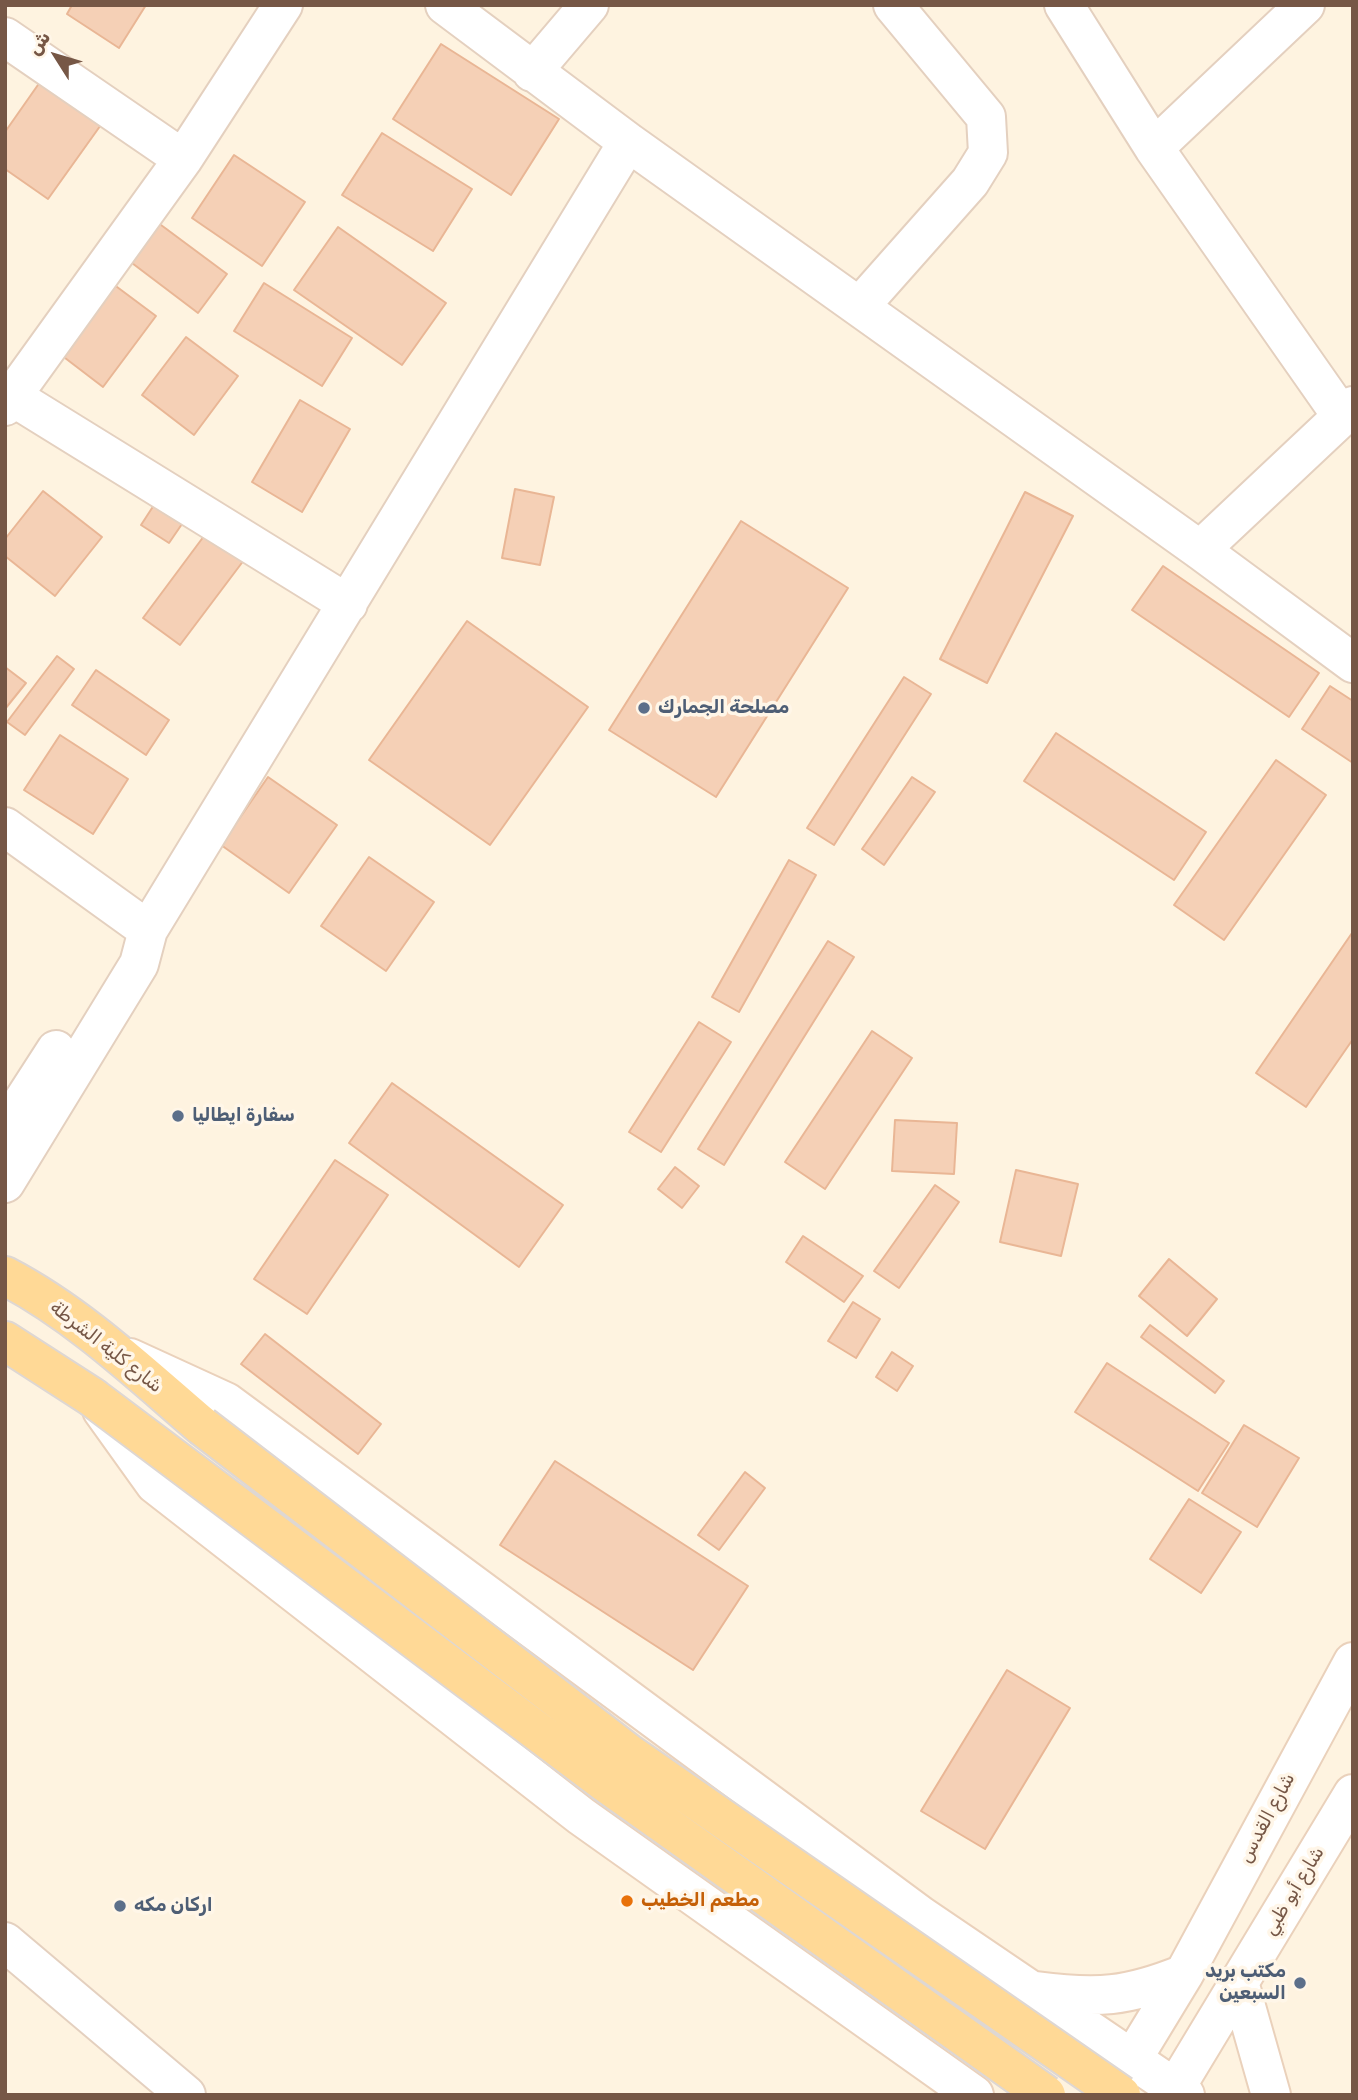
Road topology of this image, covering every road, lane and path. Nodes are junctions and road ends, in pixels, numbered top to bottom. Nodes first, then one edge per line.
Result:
1 (283, 5) edge
2 (444, 5) edge
3 (589, 5) edge
4 (893, 5) edge
5 (1064, 5) edge
6 (1305, 5) edge
7 (5, 37) edge
8 (532, 72) junction
9 (628, 142) junction
10 (1154, 148) junction
11 (183, 159) junction
12 (860, 306) junction
13 (8, 398) edge
14 (1347, 410) edge
15 (1200, 550) junction
16 (348, 604) junction
17 (1353, 663) edge
18 (5, 827) edge
19 (148, 930) junction
20 (5, 1129) edge
21 (5, 1183) edge
22 (5, 1276) edge
23 (5, 1341) edge
24 (117, 1352) junction
25 (92, 1396) junction
26 (1353, 1662) edge
27 (1353, 1794) edge
28 (921, 1916) junction
29 (5, 1942) edge
30 (1184, 1974) junction
31 (1239, 1982) junction
32 (1030, 1990) junction
33 (857, 2014) junction
34 (1133, 2059) junction
35 (170, 2090) edge
36 (1177, 2092) edge
37 (974, 2095) edge
38 (1046, 2095) edge
39 (1111, 2095) edge
40 (1121, 2095) edge
41 (1271, 2095) edge

1 - 11 street
2 - 8 street
3 - 8 street
4 - 12 street
5 - 10 street
6 - 10 street
7 - 11 street
8 - 9 street
9 - 12 street
9 - 16 street
10 - 14 street
11 - 13 street
12 - 15 street
13 - 16 street
14 - 15 street
15 - 17 street
16 - 19 street
18 - 19 street
19 - 20 street
19 - 21 street
22 - 24 main road, شارع كلية الشرطة
23 - 25 main road
24 - 28 street
24 - 40 main road, شارع كلية الشرطة, bridge
25 - 33 street
25 - 38 main road, bridge
26 - 30 street, شارع القدس
27 - 31 street, شارع أبو ظبي
28 - 32 street
28 - 33 street
29 - 35 street
30 - 32 street
30 - 34 street
31 - 36 street, شارع أبو ظبي
31 - 41 street
32 - 34 street
33 - 37 street
34 - 36 street
34 - 39 street

